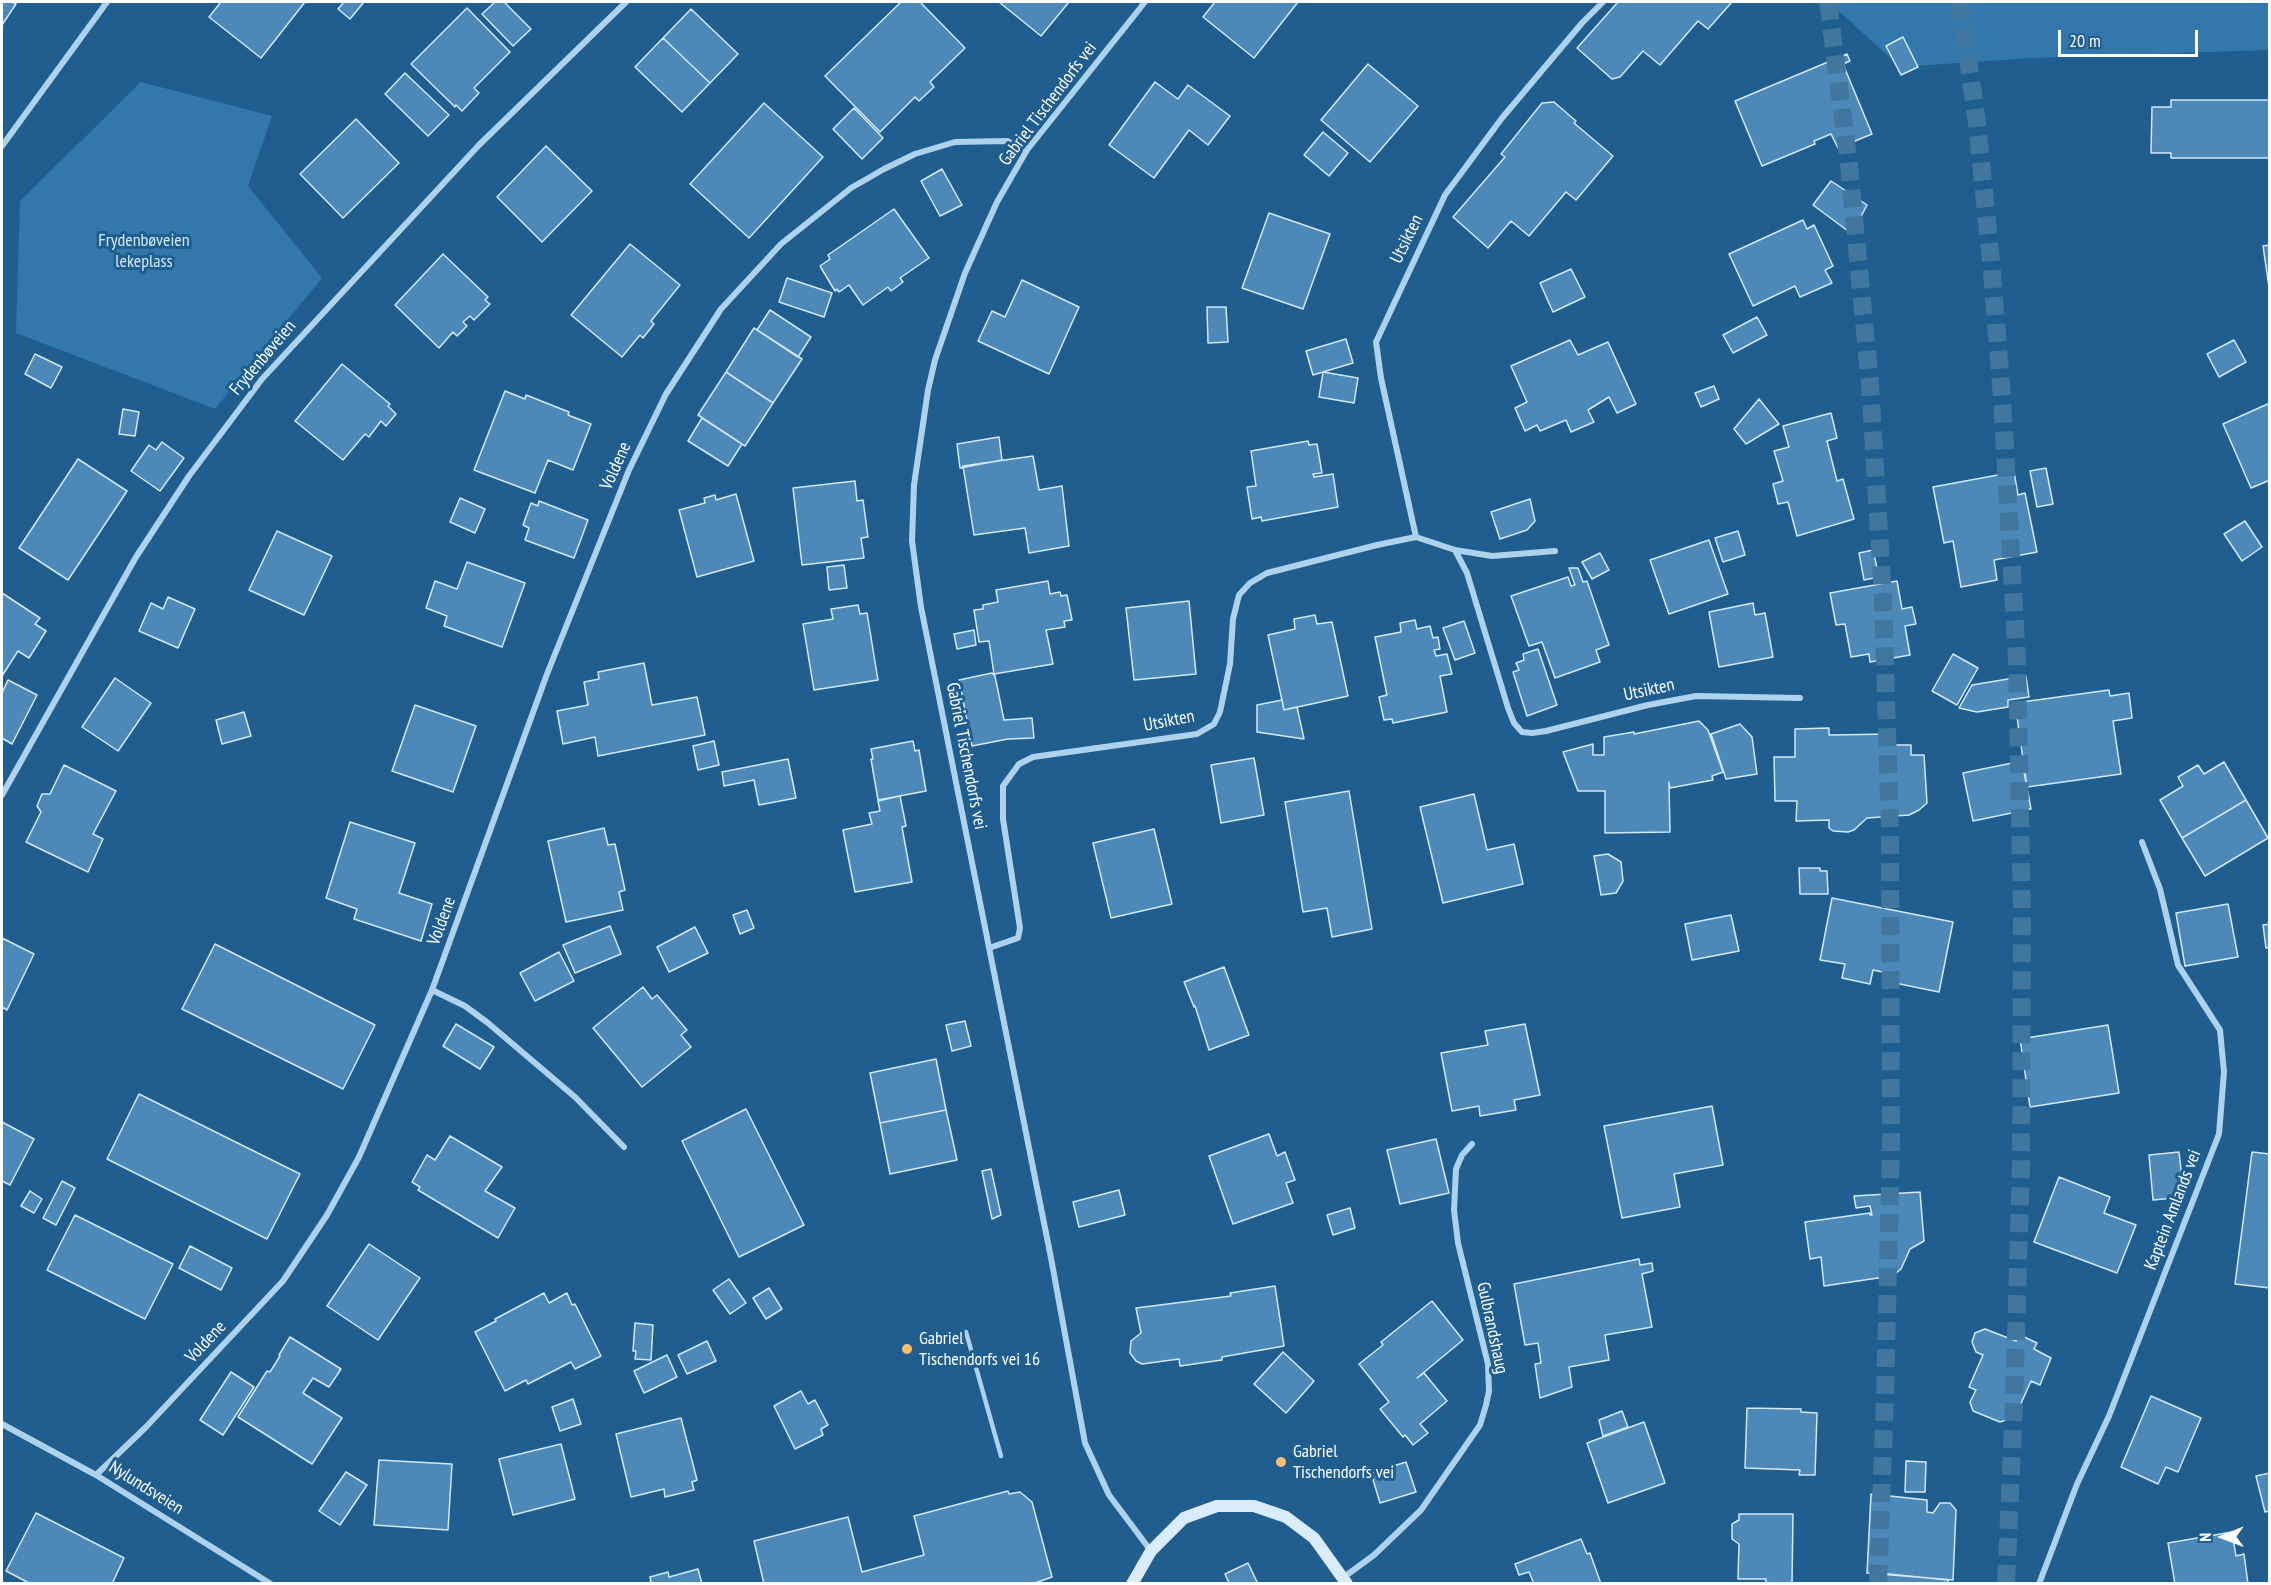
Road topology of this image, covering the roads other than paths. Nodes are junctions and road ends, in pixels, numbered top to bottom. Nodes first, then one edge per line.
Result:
1 (107, 2) edge
2 (626, 2) edge
3 (1145, 2) edge
4 (1603, 2) edge
5 (2, 146) edge
6 (1027, 150) junction
7 (1416, 537) junction
8 (1455, 550) junction
9 (1555, 551) dead end
10 (1800, 698) dead end
11 (2, 795) edge
12 (2142, 842) dead end
13 (989, 948) junction
14 (432, 990) junction
15 (1472, 1144) dead end
16 (624, 1147) dead end
17 (966, 1332) dead end
18 (2, 1425) edge
19 (1001, 1456) dead end
20 (96, 1475) junction
21 (1151, 1551) junction
22 (1345, 1580) edge
23 (271, 1584) edge
24 (1132, 1584) edge
25 (2039, 1584) edge

1 - 5 street
2 - 11 street, Frydenbøveien
3 - 6 street, Gabriel Tischendorfs vei
4 - 7 street, Utsikten
6 - 13 street, Gabriel Tischendorfs vei
6 - 14 street, Voldene
7 - 8 street, Utsikten
7 - 13 street, Utsikten
8 - 9 street, Utsikten
8 - 10 street, Utsikten
12 - 25 street, Kaptein Amlands vei
13 - 21 street, Gabriel Tischendorfs vei
14 - 16 street
14 - 20 street, Voldene
15 - 22 street, Gulbrandshaug
17 - 19 lane
18 - 20 street, Nylundsveien
20 - 23 street, Nylundsveien
21 - 22 main road
21 - 24 main road

